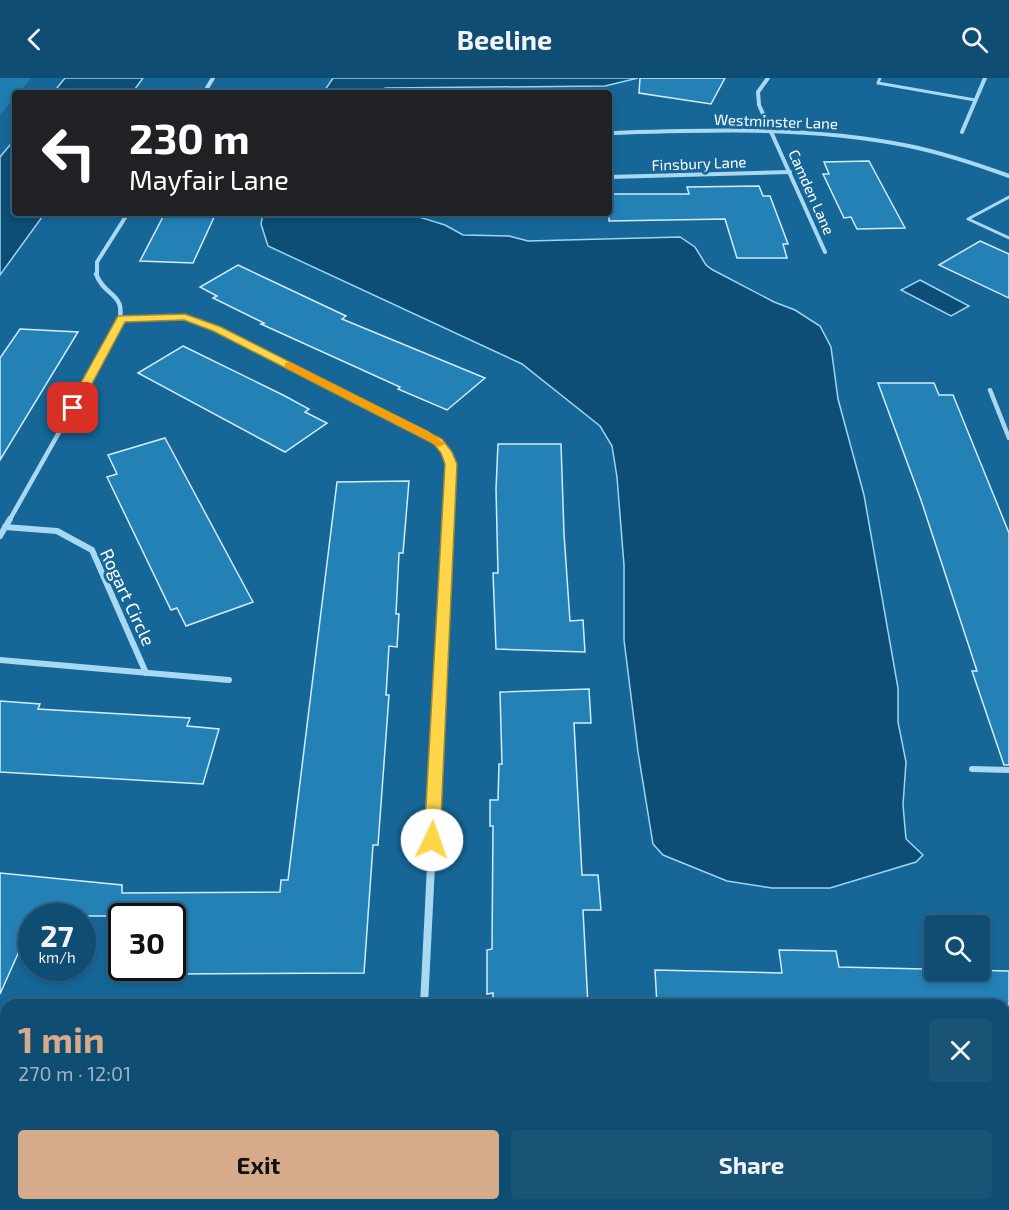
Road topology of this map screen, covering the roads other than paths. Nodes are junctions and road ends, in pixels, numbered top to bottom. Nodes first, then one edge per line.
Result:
1 (768, 78) edge
2 (880, 78) edge
3 (985, 78) edge
4 (975, 100) junction
5 (770, 129) junction
6 (962, 132) dead end
7 (612, 133) edge
8 (790, 172) junction
9 (1009, 176) edge
10 (612, 177) edge
11 (1009, 197) edge
12 (126, 216) edge
13 (1009, 238) edge
14 (825, 252) dead end
15 (122, 319) junction
16 (990, 390) dead end
17 (1009, 438) edge
18 (5, 527) junction
19 (0, 536) edge
20 (0, 660) edge
21 (146, 672) junction
22 (229, 680) dead end
23 (972, 770) dead end
24 (1009, 770) edge
25 (424, 999) edge

1 - 5 street, Camden Lane
2 - 4 lane
3 - 4 street
4 - 6 street
5 - 7 street, Westminster Lane
5 - 8 street, Camden Lane
5 - 9 street, Westminster Lane
8 - 10 street, Finsbury Lane
8 - 14 street, Camden Lane
11 - 13 lane
12 - 15 street
15 - 18 street
15 - 25 street
16 - 17 street
18 - 19 street
18 - 21 street, Rogart Circle
20 - 21 street, Rogart Circle
21 - 22 street, Rogart Circle
23 - 24 street

